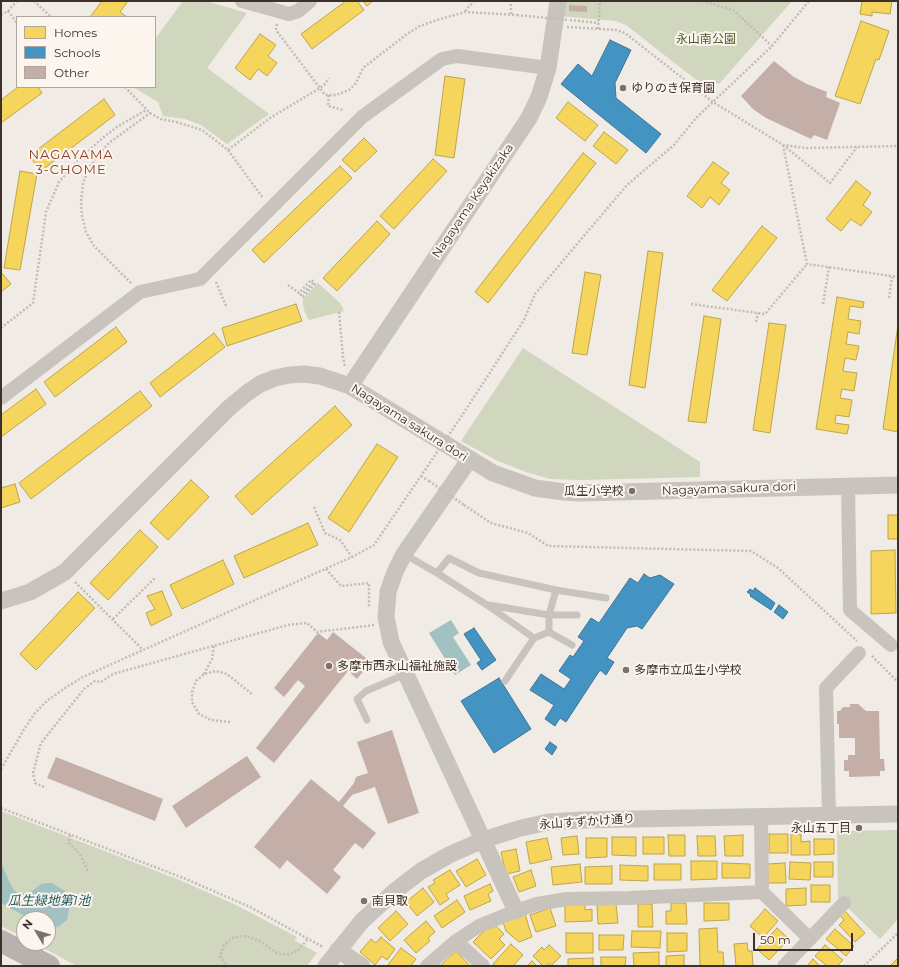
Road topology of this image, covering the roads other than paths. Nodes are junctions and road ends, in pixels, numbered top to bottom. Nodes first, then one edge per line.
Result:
1 (242, 1) edge
2 (310, 1) edge
3 (558, 1) edge
4 (548, 68) junction
5 (350, 386) junction
6 (1, 398) edge
7 (469, 460) junction
8 (898, 485) edge
9 (848, 486) junction
10 (404, 554) junction
11 (437, 573) junction
12 (556, 590) junction
13 (606, 598) dead end
14 (1, 601) edge
15 (487, 605) junction
16 (549, 615) junction
17 (577, 615) dead end
18 (549, 632) junction
19 (534, 638) junction
20 (572, 644) dead end
21 (890, 645) dead end
22 (862, 650) road end
23 (406, 674) junction
24 (505, 681) dead end
25 (367, 720) dead end
26 (898, 814) edge
27 (829, 815) junction
28 (761, 816) junction
29 (483, 840) junction
30 (762, 892) junction
31 (844, 903) dead end
32 (516, 911) junction
33 (810, 939) junction
34 (1, 941) edge
35 (456, 942) junction
36 (331, 949) junction
37 (49, 966) edge
38 (326, 966) edge
39 (362, 966) edge
40 (427, 966) edge
41 (483, 966) edge
42 (784, 966) edge

1 - 2 street
3 - 4 street, Nagayama Keyakizaka
4 - 5 street, Nagayama Keyakizaka
4 - 6 street
5 - 7 street, Nagayama sakura dori
5 - 14 street, Nagayama sakura dori
7 - 9 street, Nagayama sakura dori
7 - 10 street
8 - 9 street, Nagayama sakura dori
9 - 21 street
10 - 11 lane
10 - 23 street
11 - 12 lane
11 - 15 lane
12 - 13 lane
12 - 16 lane
15 - 16 lane
15 - 19 lane
16 - 17 lane
16 - 18 lane
18 - 19 lane
18 - 20 lane
19 - 24 lane
22 - 27 street
23 - 25 lane
23 - 29 street
26 - 27 street, 永山すずかけ通り
27 - 28 street, 永山すずかけ通り
28 - 29 street, 永山すずかけ通り
28 - 30 street
29 - 32 street
29 - 36 street, 永山すずかけ通り
30 - 32 street
30 - 33 street
31 - 33 street
32 - 35 street
33 - 42 street
34 - 37 main road
35 - 40 street
35 - 41 street
36 - 38 street, 永山すずかけ通り
36 - 39 street

